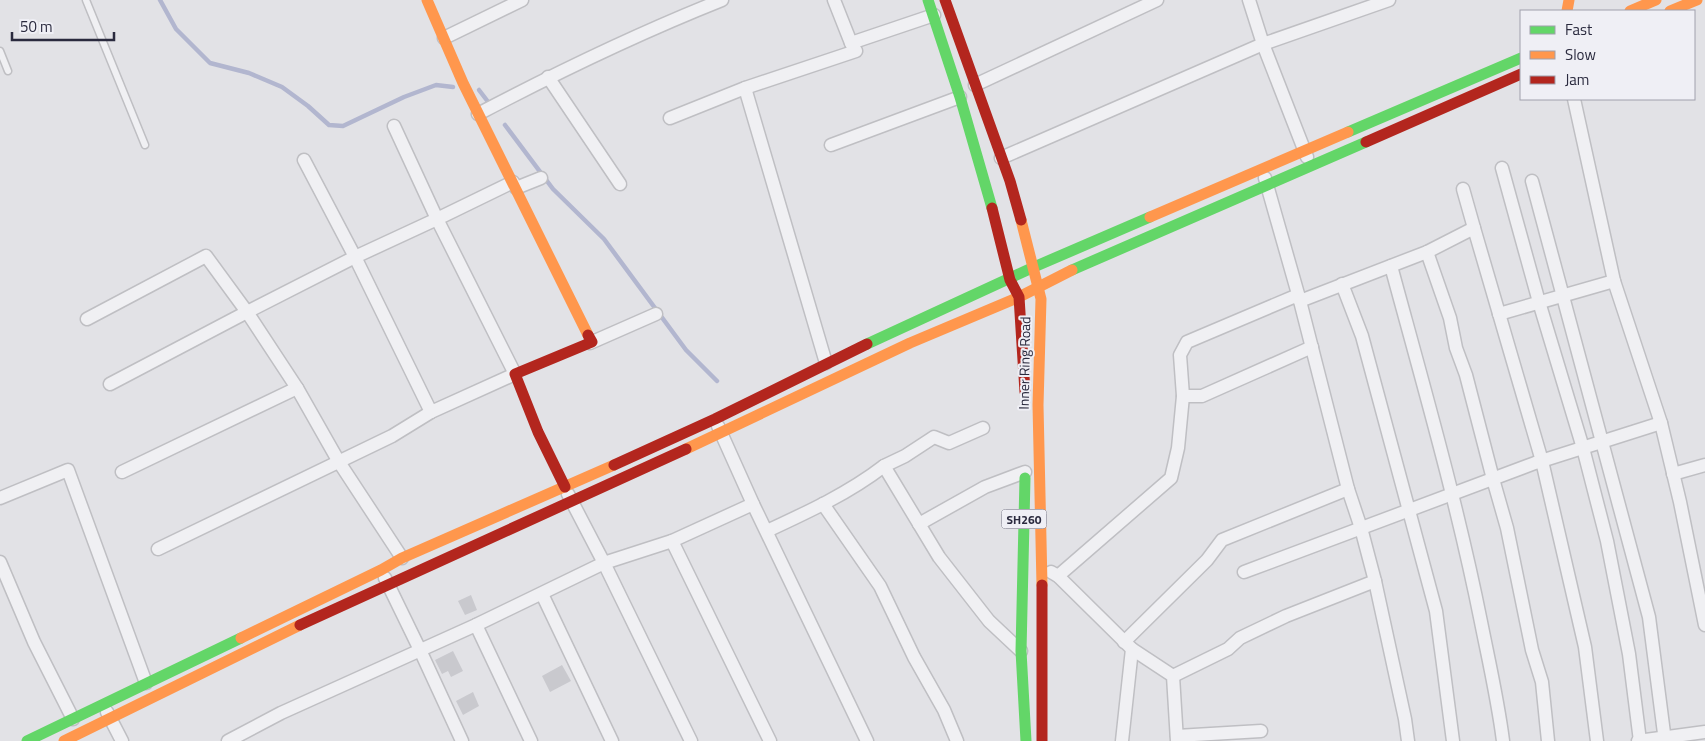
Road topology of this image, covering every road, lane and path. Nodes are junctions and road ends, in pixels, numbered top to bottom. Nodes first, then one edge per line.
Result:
1 (86, 0) edge
2 (427, 0) edge
3 (522, 0) edge
4 (722, 0) edge
5 (834, 0) edge
6 (928, 0) edge
7 (945, 0) edge
8 (1157, 0) edge
9 (1249, 0) edge
10 (1388, 0) edge
11 (1656, 0) edge
12 (1697, 0) edge
13 (1632, 10) edge
14 (1672, 10) edge
15 (934, 15) junction
16 (444, 38) junction
17 (851, 43) junction
18 (1263, 44) junction
19 (0, 51) edge
20 (1520, 58) edge
21 (8, 71) dead end
22 (1520, 74) edge
23 (548, 77) junction
24 (975, 85) junction
25 (745, 88) junction
26 (960, 97) junction
27 (1574, 100) edge
28 (478, 114) junction
29 (670, 118) dead end
30 (394, 126) dead end
31 (144, 145) dead end
32 (831, 145) dead end
33 (1305, 150) junction
34 (1002, 158) junction
35 (304, 160) dead end
36 (1310, 167) junction
37 (1502, 168) dead end
38 (1262, 169) junction
39 (541, 178) dead end
40 (1532, 181) dead end
41 (620, 184) dead end
42 (1266, 184) junction
43 (514, 185) junction
44 (1463, 189) dead end
45 (437, 219) junction
46 (1474, 228) junction
47 (1427, 252) junction
48 (355, 257) junction
49 (1391, 266) junction
50 (1034, 267) junction
51 (1010, 280) junction
52 (1614, 281) junction
53 (1342, 284) junction
54 (1038, 288) junction
55 (1563, 295) junction
56 (1019, 297) junction
57 (1299, 298) junction
58 (1539, 302) junction
59 (247, 312) junction
60 (656, 314) dead end
61 (1499, 314) junction
62 (87, 319) dead end
63 (590, 344) junction
64 (1312, 347) junction
65 (826, 363) junction
66 (515, 374) junction
67 (828, 382) junction
68 (110, 384) dead end
69 (297, 388) junction
70 (1183, 396) junction
71 (1025, 399) dead end
72 (431, 412) junction
73 (715, 419) junction
74 (1661, 423) junction
75 (983, 428) dead end
76 (721, 433) junction
77 (1602, 442) junction
78 (1583, 448) junction
79 (1542, 461) junction
80 (339, 462) junction
81 (1705, 465) edge
82 (884, 466) junction
83 (1025, 468) joint
84 (122, 472) dead end
85 (1673, 474) junction
86 (1493, 479) junction
87 (565, 487) junction
88 (1348, 489) junction
89 (1453, 495) junction
90 (0, 498) edge
91 (571, 501) junction
92 (754, 504) junction
93 (823, 504) junction
94 (1409, 511) junction
95 (919, 524) junction
96 (1361, 528) junction
97 (767, 531) junction
98 (672, 541) junction
99 (158, 549) dead end
100 (402, 558) junction
101 (0, 562) edge
102 (604, 563) junction
103 (1042, 568) junction
104 (381, 570) junction
105 (1244, 572) dead end
106 (409, 575) junction
107 (1058, 576) junction
108 (1375, 581) junction
109 (388, 585) junction
110 (542, 594) junction
111 (476, 625) junction
112 (1705, 626) edge
113 (1128, 645) junction
114 (420, 650) junction
115 (1021, 651) junction
116 (1173, 676) junction
117 (146, 683) junction
118 (153, 696) junction
119 (102, 705) junction
120 (110, 718) junction
121 (73, 719) junction
122 (1262, 731) dead end
123 (1705, 732) edge
124 (1177, 738) edge
125 (1664, 739) edge
126 (27, 741) edge
127 (64, 741) edge
128 (122, 741) edge
129 (228, 741) edge
130 (462, 741) edge
131 (531, 741) edge
132 (612, 741) edge
133 (691, 741) edge
134 (770, 741) edge
135 (867, 741) edge
136 (957, 741) edge
137 (1026, 741) edge
138 (1042, 741) edge
139 (1122, 741) edge
140 (1408, 741) edge
141 (1453, 741) edge
142 (1503, 741) edge
143 (1548, 741) edge
144 (1596, 741) edge
145 (1639, 741) edge

1 - 31 lane
2 - 16 main road
3 - 16 street
4 - 23 street
5 - 17 street
6 - 15 main road, Inner Ring Road
7 - 24 main road, Inner Ring Road
8 - 24 street
9 - 18 street
10 - 18 street
11 - 13 main road
12 - 14 main road
15 - 17 street
15 - 26 main road, Inner Ring Road
16 - 28 main road
17 - 25 street
18 - 33 street
18 - 34 street
19 - 21 lane
20 - 33 main road
22 - 36 main road
23 - 28 street
23 - 41 street
24 - 34 main road, Inner Ring Road
25 - 29 street
25 - 65 street
26 - 32 street
26 - 51 main road, Inner Ring Road
27 - 52 street
28 - 43 main road
30 - 45 street
33 - 36 street
33 - 38 main road
34 - 50 main road, Inner Ring Road
35 - 48 street
36 - 42 main road
37 - 58 street
38 - 42 street
38 - 50 main road
39 - 43 street
40 - 55 street
42 - 54 main road
42 - 57 street
43 - 45 street
43 - 63 main road
44 - 46 street
45 - 48 street
45 - 66 street
46 - 47 street
46 - 61 street
47 - 49 street
47 - 86 street
48 - 59 street
48 - 72 street
49 - 53 street
49 - 89 street
50 - 51 main road
50 - 54 main road, Inner Ring Road
51 - 56 main road, Inner Ring Road
51 - 65 main road
52 - 55 street
52 - 74 street
53 - 57 street
53 - 94 street
54 - 56 main road
54 - 103 main road, Inner Ring Road
55 - 58 street
55 - 77 street
56 - 67 main road
56 - 71 main road, Inner Ring Road
57 - 64 street
57 - 70 street
58 - 61 street
58 - 78 street
59 - 62 street
59 - 68 street
59 - 69 street
60 - 63 street
61 - 79 street
63 - 66 main road
64 - 70 street
64 - 88 street
65 - 67 main road
65 - 73 main road
66 - 72 street
66 - 87 main road
67 - 76 main road
69 - 80 street
69 - 84 street
70 - 107 street
72 - 80 street
73 - 76 street
73 - 87 main road
74 - 77 street
74 - 85 street
75 - 82 street
76 - 91 main road
76 - 92 street
77 - 78 street
77 - 125 street
78 - 79 street
78 - 145 street
79 - 86 street
79 - 144 street
80 - 99 street
80 - 100 street
81 - 85 street
82 - 93 street
82 - 95 street
83 - 95 street
83 - 115 main road, SH260
85 - 112 street
86 - 89 street
86 - 143 street
87 - 91 street
87 - 100 main road
88 - 96 street
88 - 113 street
89 - 94 street
89 - 142 street
90 - 117 street
91 - 102 street
91 - 106 main road
92 - 97 street
92 - 98 street
93 - 97 street
93 - 136 street
94 - 96 street
94 - 141 street
95 - 115 street
96 - 105 street
96 - 108 street
97 - 135 street
98 - 102 street
98 - 134 street
100 - 104 main road
100 - 106 main road
101 - 121 street
102 - 110 street
102 - 133 street
103 - 107 street
103 - 138 main road, Inner Ring Road
104 - 109 street
104 - 117 main road
106 - 109 main road
107 - 113 street
108 - 116 street
108 - 140 street
109 - 114 street
109 - 118 main road
110 - 111 street
110 - 132 street
111 - 114 street
111 - 131 street
113 - 116 street
113 - 139 street
114 - 129 street
114 - 130 street
115 - 137 main road, SH260
116 - 124 street
117 - 118 main road
117 - 119 main road
118 - 120 main road
119 - 120 street
119 - 121 main road
120 - 127 main road
120 - 128 street
121 - 126 main road
122 - 124 street
123 - 125 street
125 - 145 street

